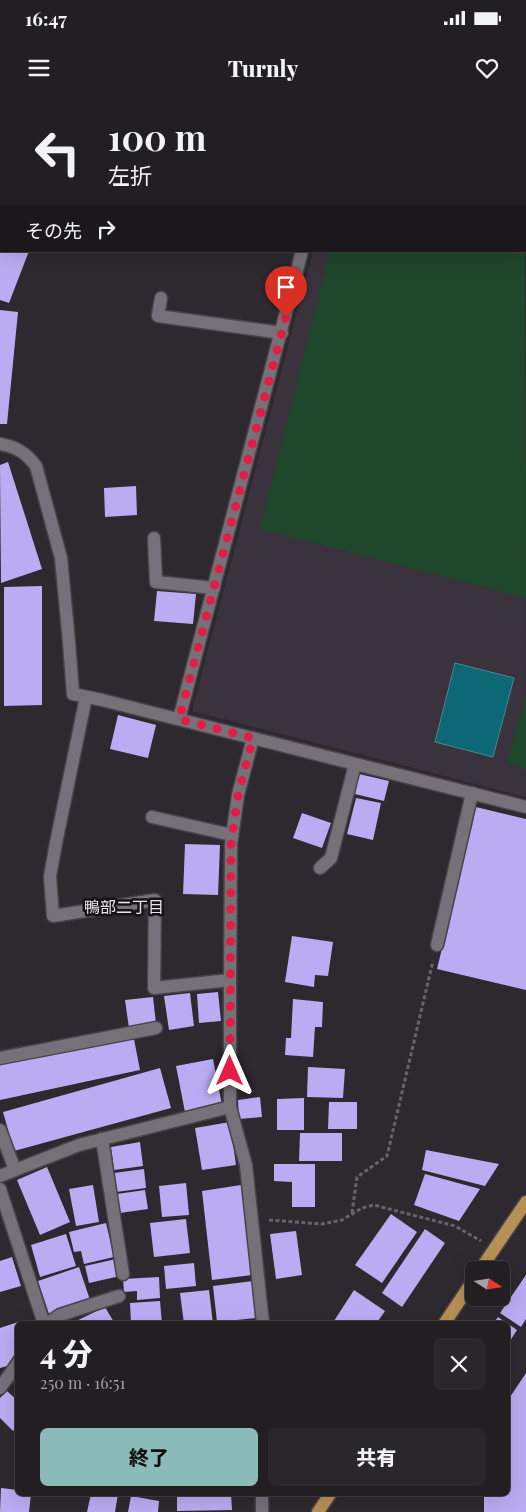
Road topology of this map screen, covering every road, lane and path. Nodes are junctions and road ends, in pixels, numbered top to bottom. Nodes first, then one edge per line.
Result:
1 (302, 252) edge
2 (161, 298) dead end
3 (282, 333) junction
4 (0, 444) edge
5 (154, 538) dead end
6 (214, 588) junction
7 (86, 697) junction
8 (179, 719) junction
9 (253, 738) junction
10 (355, 764) junction
11 (472, 793) junction
12 (526, 807) edge
13 (152, 817) dead end
14 (232, 835) junction
15 (320, 868) dead end
16 (437, 945) joint
17 (230, 980) junction
18 (156, 1028) dead end
19 (0, 1058) edge
20 (230, 1107) junction
21 (0, 1130) edge
22 (102, 1139) junction
23 (15, 1170) junction
24 (0, 1176) edge
25 (0, 1189) edge
26 (526, 1202) edge
27 (352, 1213) junction
28 (251, 1218) junction
29 (494, 1250) junction
30 (486, 1261) edge
31 (123, 1274) dead end
32 (465, 1293) edge
33 (119, 1296) dead end
34 (45, 1321) edge
35 (51, 1321) edge
36 (263, 1321) edge
37 (446, 1321) edge
38 (15, 1367) edge
39 (0, 1388) edge
40 (262, 1496) edge
41 (329, 1496) edge
42 (262, 1512) edge
43 (318, 1512) edge

1 - 3 street
2 - 3 street
3 - 6 street
4 - 7 street
5 - 6 street
6 - 8 street
7 - 8 street
7 - 17 street
8 - 9 street
9 - 10 street
9 - 14 street
10 - 11 street
10 - 15 street
11 - 12 street
11 - 16 street
13 - 14 street
14 - 17 street
16 - 27 path
17 - 20 street
18 - 19 street
20 - 22 street
20 - 28 street
21 - 23 street
22 - 23 street
22 - 31 street
23 - 24 street
25 - 34 street
26 - 29 main road
27 - 28 path
27 - 29 path
28 - 36 street
29 - 30 main road
32 - 37 main road
33 - 35 street
38 - 39 street
40 - 42 street
41 - 43 main road

